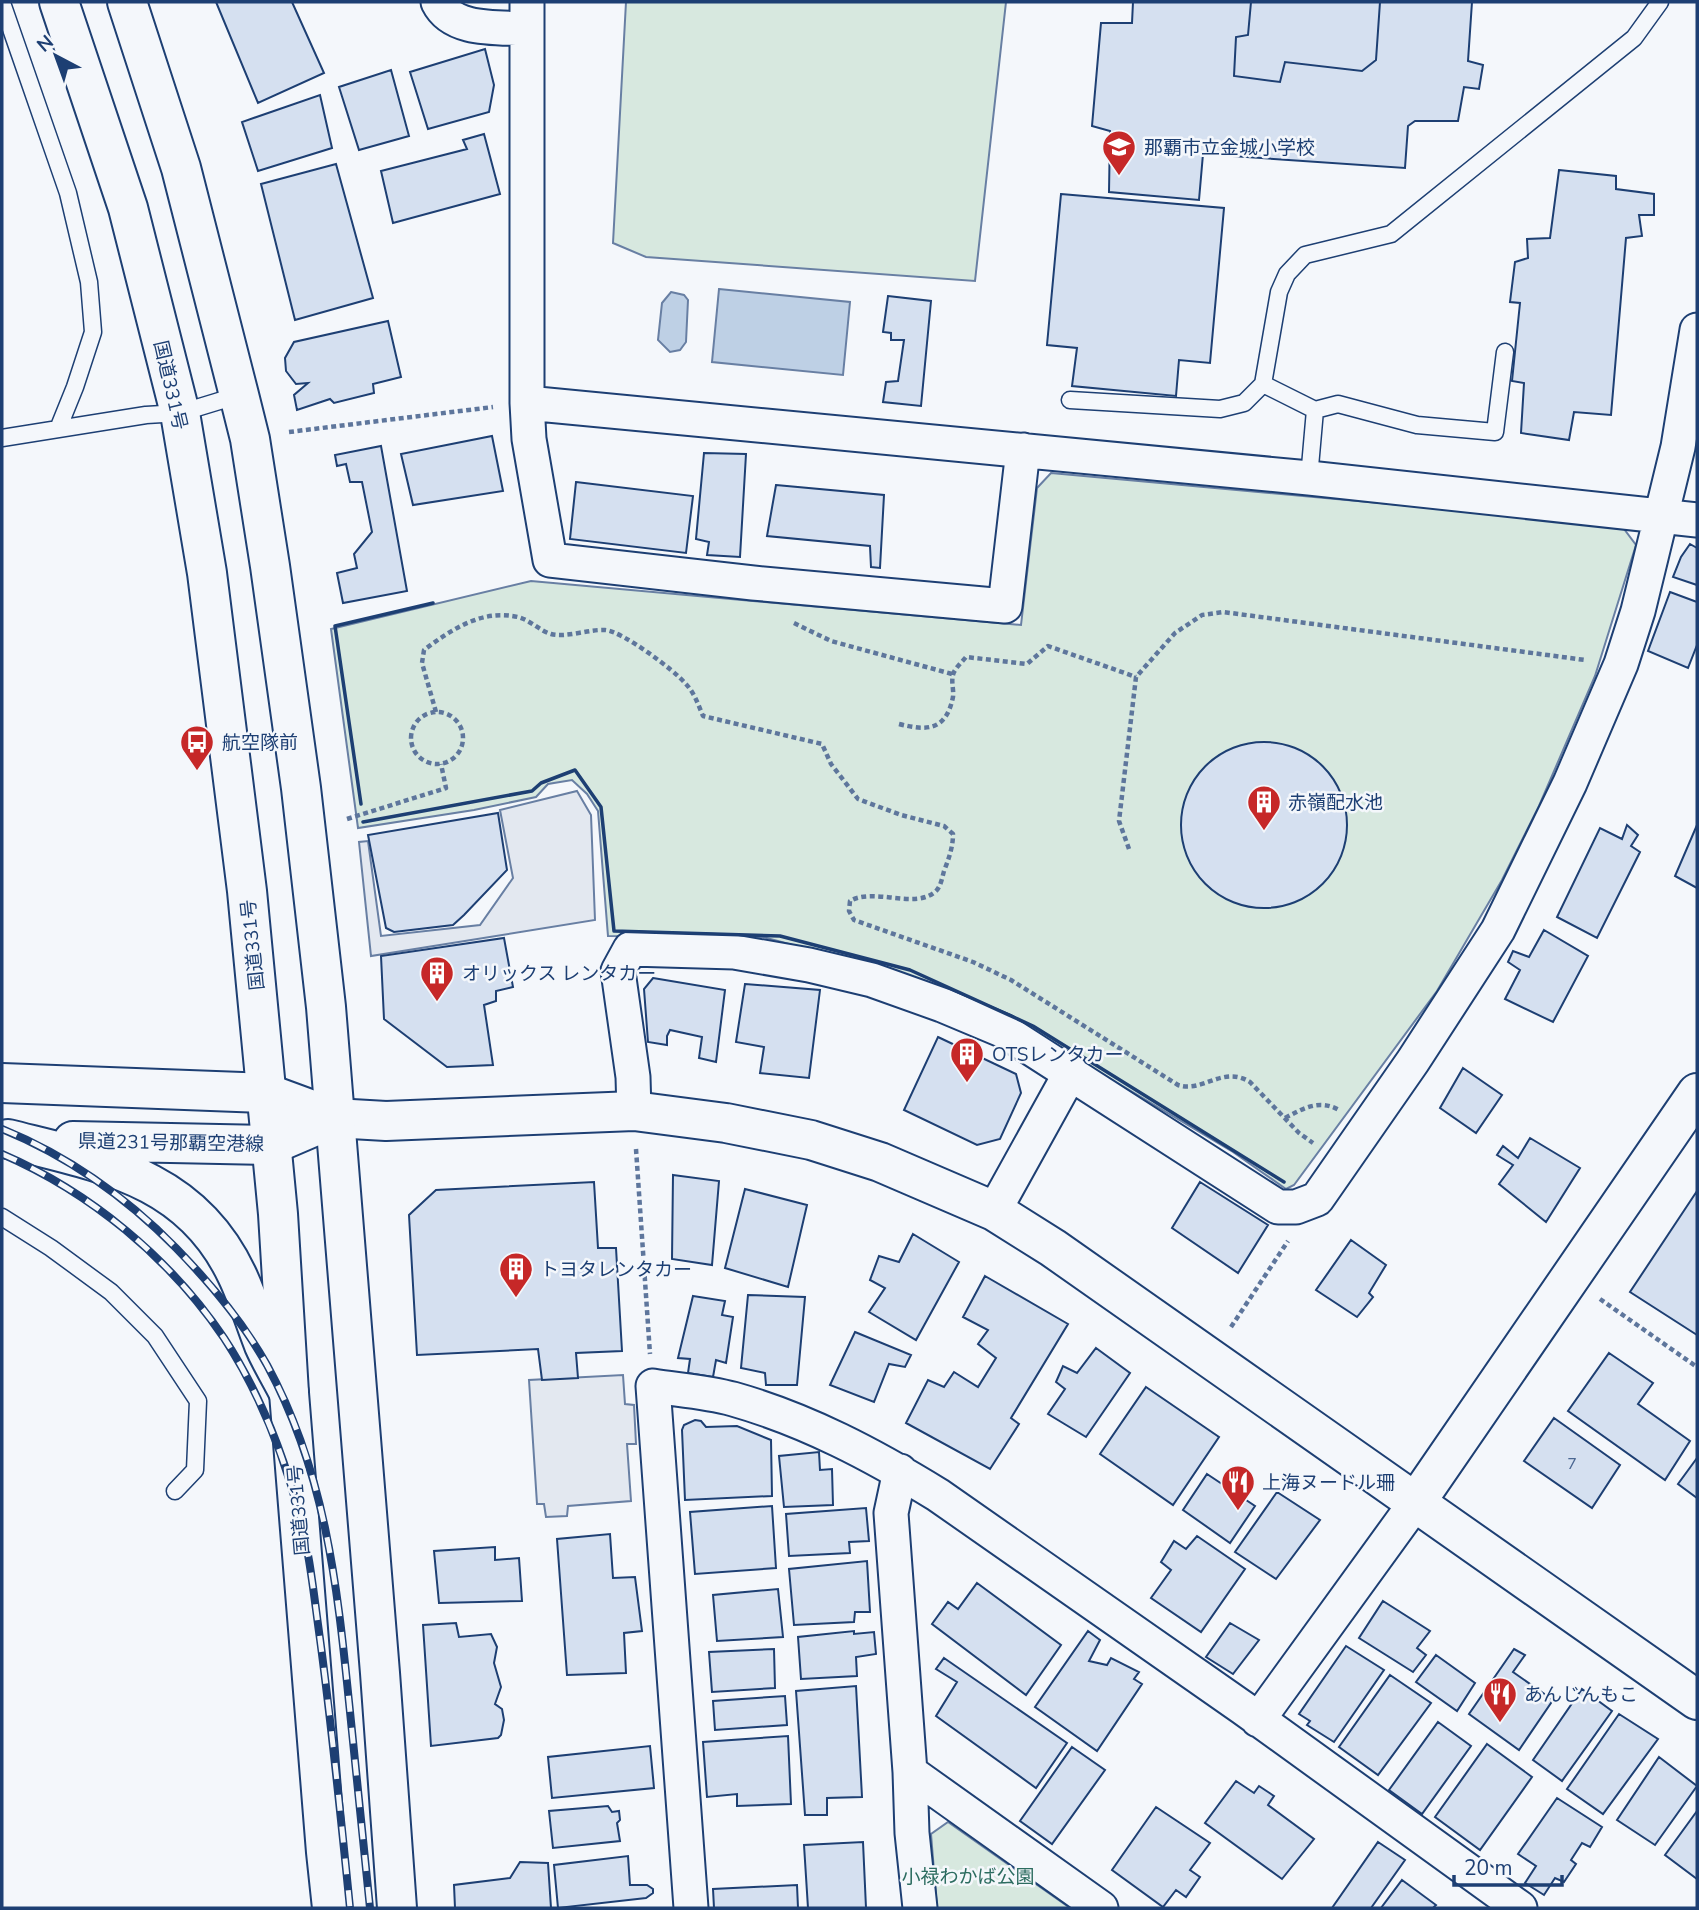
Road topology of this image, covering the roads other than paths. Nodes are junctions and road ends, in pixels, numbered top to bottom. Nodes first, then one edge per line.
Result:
1 (59, 2) edge
2 (127, 2) edge
3 (438, 2) edge
4 (1660, 2) edge
5 (2, 3) edge
6 (527, 16) edge
7 (1697, 330) edge
8 (1505, 352) dead end
9 (1263, 384) junction
10 (239, 395) junction
11 (1070, 400) dead end
12 (527, 403) junction
13 (1315, 410) junction
14 (180, 413) junction
15 (58, 429) junction
16 (2, 438) edge
17 (1023, 450) junction
18 (1309, 478) junction
19 (1662, 517) junction
20 (1697, 520) edge
21 (1071, 1072) junction
22 (2, 1083) edge
23 (266, 1093) junction
24 (1697, 1093) edge
25 (634, 1111) junction
26 (334, 1118) junction
27 (5, 1139) edge
28 (271, 1145) junction
29 (994, 1211) junction
30 (2, 1217) edge
31 (289, 1393) junction
32 (900, 1471) junction
33 (174, 1491) dead end
34 (1416, 1502) junction
35 (1697, 1700) edge
36 (1258, 1720) junction
37 (910, 1772) junction
38 (332, 1908) edge
39 (397, 1908) edge
40 (691, 1908) edge
41 (920, 1908) edge
42 (1101, 1908) edge
43 (1520, 1908) edge

1 - 14 main road, 国道331号
2 - 10 main road
3 - 6 street
4 - 9 lane
5 - 15 lane
6 - 12 street
7 - 19 street
8 - 13 lane
9 - 11 lane
9 - 13 lane
10 - 14 lane
10 - 26 main road
12 - 17 street
12 - 17 street
13 - 18 lane
14 - 15 lane
14 - 23 main road, 国道331号
15 - 16 lane
17 - 18 street
18 - 19 street
19 - 20 street
19 - 21 street
21 - 25 street
21 - 29 street
22 - 23 main road
23 - 26 main road
23 - 28 main road, 国道331号
24 - 34 main road
25 - 26 main road
25 - 29 main road
26 - 28 main road, 県道231号那覇空港線
26 - 39 main road
27 - 28 main road, 県道231号那覇空港線
27 - 31 main road
28 - 31 main road, 国道331号
29 - 34 main road
30 - 33 lane
31 - 38 main road, 国道331号
32 - 36 street
32 - 37 street
32 - 40 street
34 - 35 main road
34 - 36 street
36 - 43 street
37 - 41 street
37 - 42 street

